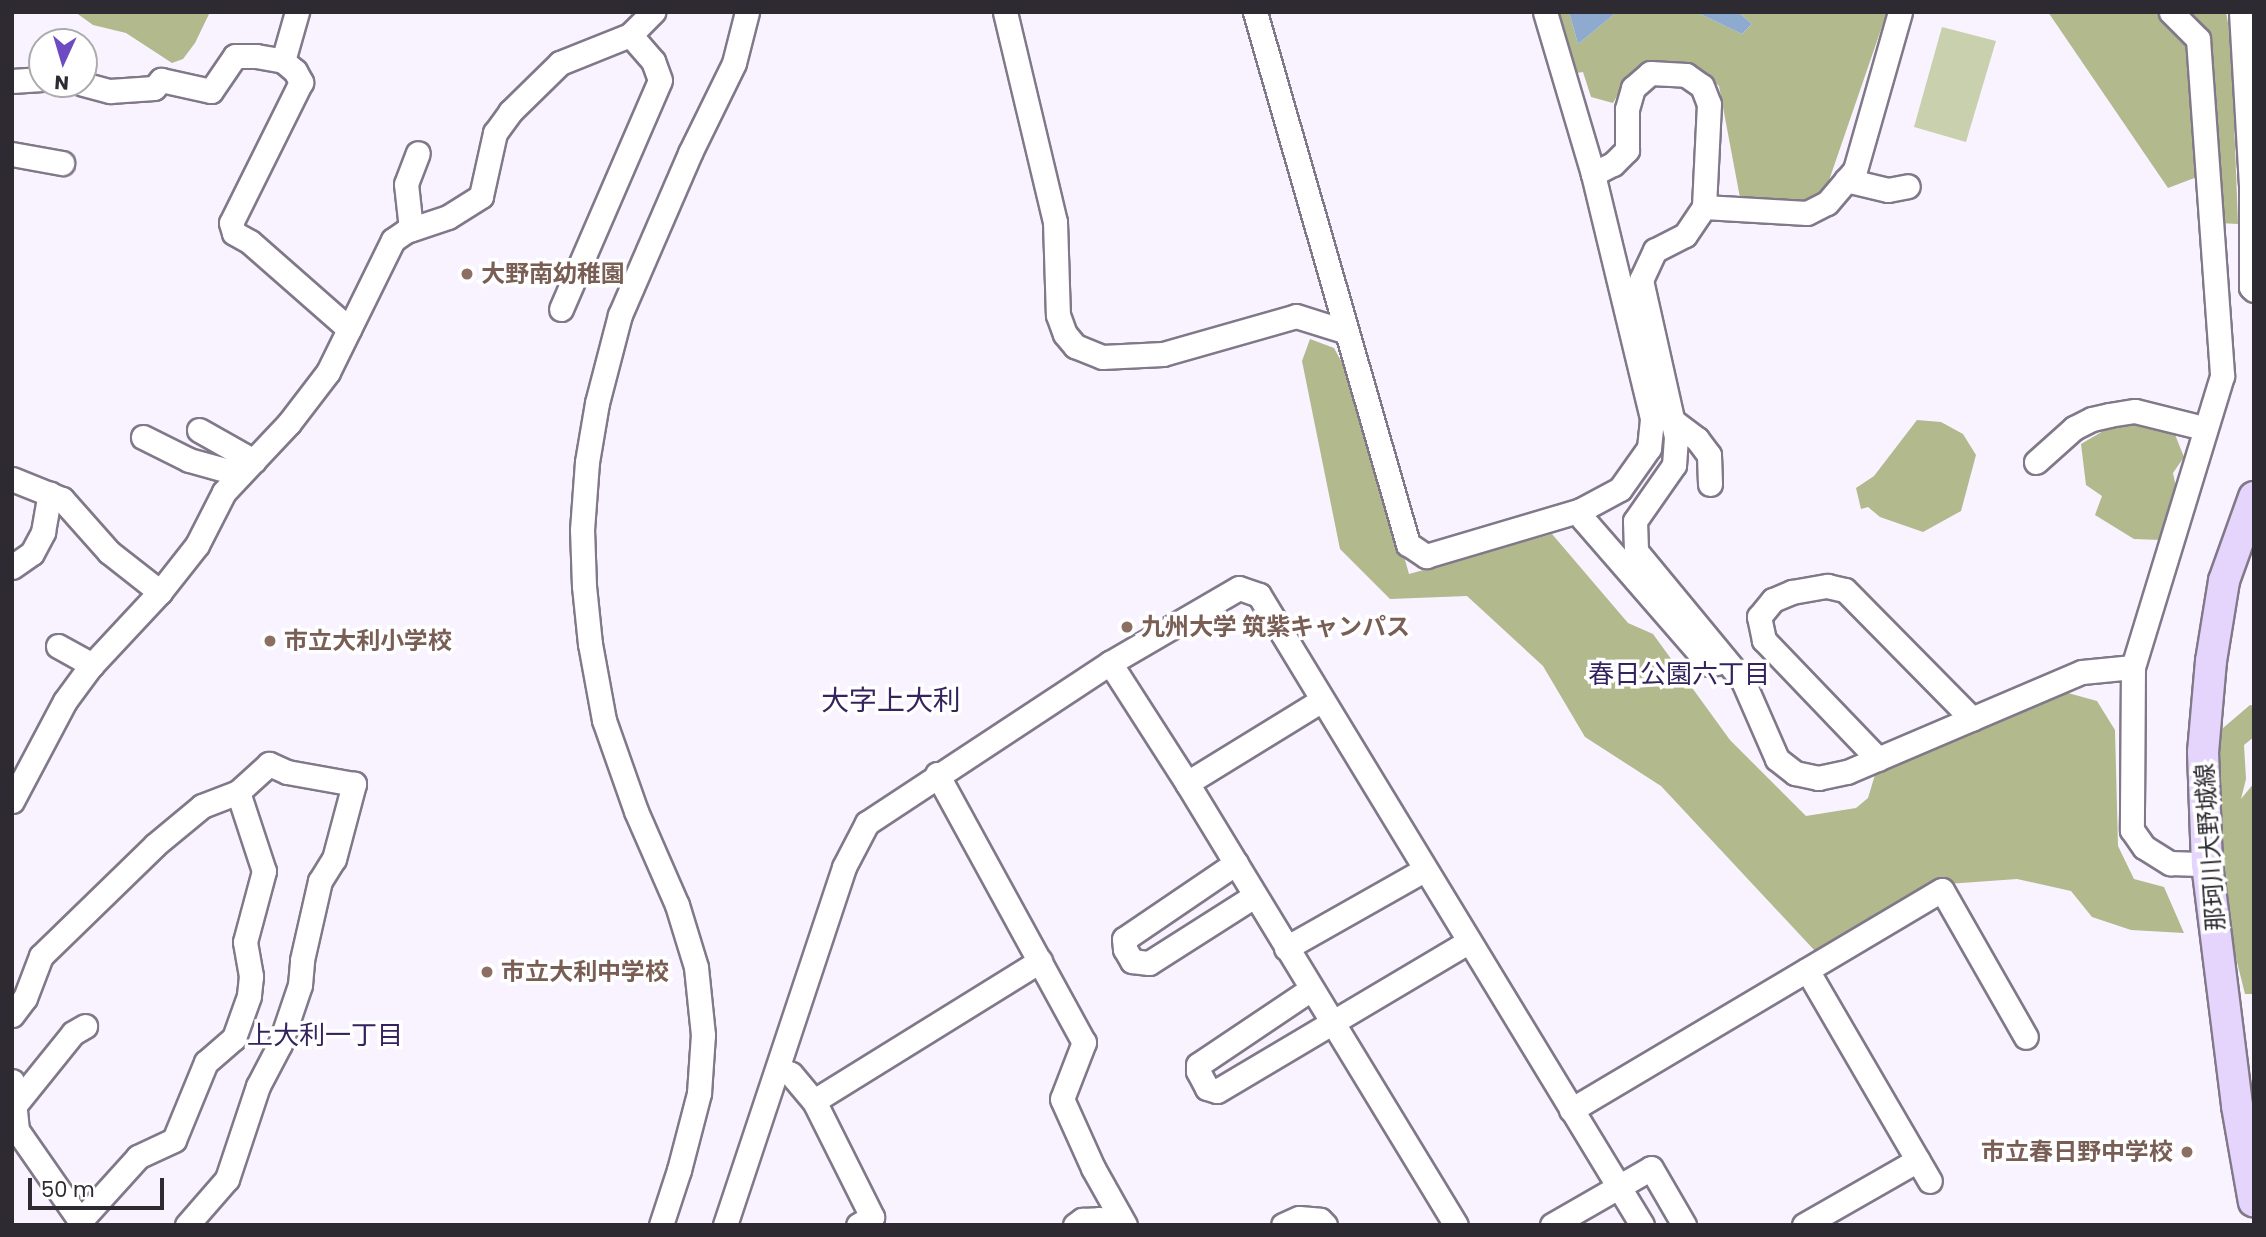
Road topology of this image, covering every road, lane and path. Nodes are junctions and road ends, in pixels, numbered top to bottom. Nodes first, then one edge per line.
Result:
1 (297, 12) edge
2 (653, 12) edge
3 (747, 12) edge
4 (1005, 12) edge
5 (1255, 12) edge
6 (1545, 12) edge
7 (1899, 12) edge
8 (2171, 12) edge
9 (2241, 12) edge
10 (630, 35) junction
11 (2248, 37) edge
12 (283, 61) junction
13 (98, 88) edge
14 (418, 153) dead end
15 (12, 154) edge
16 (62, 163) dead end
17 (1593, 174) junction
18 (1846, 180) junction
19 (1908, 186) dead end
20 (2252, 190) edge
21 (1704, 206) junction
22 (411, 229) junction
23 (2254, 290) edge
24 (561, 309) dead end
25 (349, 329) junction
26 (1347, 332) junction
27 (1673, 421) junction
28 (2203, 428) junction
29 (199, 430) dead end
30 (143, 438) dead end
31 (2036, 462) dead end
32 (247, 467) junction
33 (12, 479) edge
34 (1710, 484) dead end
35 (50, 494) junction
36 (2254, 497) edge
37 (1581, 510) junction
38 (12, 567) edge
39 (160, 592) junction
40 (58, 646) dead end
41 (1727, 662) junction
42 (1110, 663) junction
43 (92, 665) junction
44 (2133, 667) junction
45 (1322, 700) junction
46 (1972, 719) junction
47 (1878, 759) junction
48 (937, 774) junction
49 (1187, 783) junction
50 (238, 792) junction
51 (12, 801) edge
52 (1236, 863) junction
53 (2207, 864) junction
54 (1424, 870) junction
55 (1255, 896) junction
56 (1468, 942) junction
57 (1286, 948) junction
58 (1040, 961) junction
59 (1807, 970) junction
60 (1311, 989) junction
61 (12, 1015) edge
62 (1333, 1024) junction
63 (85, 1026) dead end
64 (2026, 1037) dead end
65 (778, 1068) junction
66 (12, 1081) edge
67 (814, 1101) junction
68 (2246, 1102) edge
69 (15, 1105) junction
70 (1571, 1110) junction
71 (1918, 1160) junction
72 (1930, 1181) dead end
73 (1618, 1186) junction
74 (2254, 1202) edge
75 (82, 1222) edge
76 (187, 1225) edge
77 (661, 1225) edge
78 (724, 1225) edge
79 (858, 1225) edge
80 (1075, 1225) edge
81 (1102, 1225) edge
82 (1125, 1225) edge
83 (1283, 1225) edge
84 (1325, 1225) edge
85 (1456, 1225) edge
86 (1552, 1225) edge
87 (1642, 1225) edge
88 (1684, 1225) edge
89 (1804, 1225) edge

1 - 12 street
2 - 10 street
3 - 77 street
4 - 26 street
5 - 26 street
6 - 17 street
7 - 18 street
8 - 28 street
9 - 11 street
10 - 22 street
10 - 24 street
11 - 20 street
12 - 13 street
12 - 25 street
14 - 22 street
15 - 16 street
17 - 21 street
17 - 37 street
18 - 19 street
18 - 21 street
20 - 23 street
21 - 27 street
22 - 25 street
25 - 32 street
26 - 37 street
27 - 34 street
27 - 41 street
28 - 31 street
28 - 44 street
29 - 32 street
30 - 32 street
32 - 39 street
33 - 35 street
35 - 38 street
35 - 39 street
36 - 53 main road, 那珂川大野城線
37 - 41 street
39 - 43 street
40 - 43 street
41 - 47 street
42 - 45 street
42 - 48 street
42 - 49 street
43 - 51 street
44 - 46 street
44 - 53 street
45 - 49 street
45 - 54 street
46 - 47 street
46 - 47 street
48 - 58 street
48 - 65 street
49 - 52 street
50 - 61 street
50 - 75 street
50 - 76 street
52 - 55 street
52 - 55 street
53 - 68 main road, 那珂川大野城線
54 - 56 street
54 - 57 street
55 - 57 street
56 - 62 street
56 - 70 street
57 - 60 street
58 - 67 street
58 - 82 street
59 - 64 street
59 - 70 street
59 - 71 street
60 - 62 street
60 - 62 street
62 - 85 street
63 - 69 street
65 - 67 street
65 - 78 street
66 - 69 street
67 - 79 street
68 - 74 main road, 那珂川大野城線
69 - 75 street
70 - 73 street
71 - 72 street
71 - 89 street
73 - 86 street
73 - 87 street
73 - 88 street
80 - 81 street
83 - 84 street

